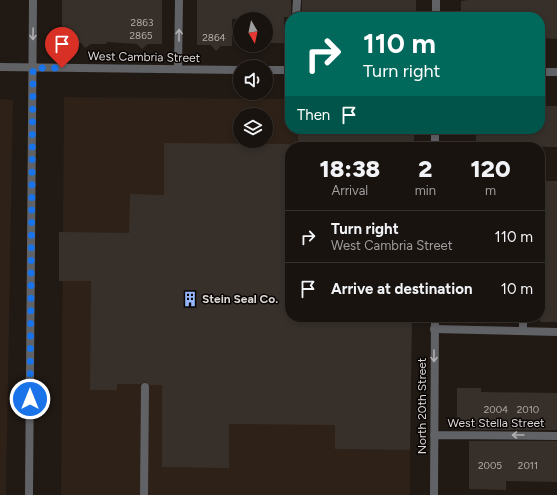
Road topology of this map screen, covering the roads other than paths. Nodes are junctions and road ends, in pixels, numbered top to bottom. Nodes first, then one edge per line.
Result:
1 (33, 0) edge
2 (179, 0) edge
3 (297, 0) edge
4 (436, 0) edge
5 (296, 12) edge
6 (436, 12) edge
7 (0, 67) edge
8 (33, 68) junction
9 (178, 69) junction
10 (233, 70) edge
11 (273, 70) edge
12 (285, 70) edge
13 (545, 72) edge
14 (557, 72) edge
15 (434, 322) edge
16 (523, 322) edge
17 (434, 329) junction
18 (523, 331) junction
19 (557, 332) edge
20 (145, 387) dead end
21 (434, 435) junction
22 (557, 436) edge
23 (29, 495) edge
24 (144, 495) edge
25 (434, 495) edge

1 -> 8 street
9 -> 2 street
3 - 5 street
4 - 6 street
7 - 8 street, West Cambria Street
8 - 9 street, West Cambria Street
8 - 23 street
9 - 10 street, West Cambria Street
11 - 12 street
13 - 14 street
15 - 17 street, North 20th Street
16 - 18 street
17 - 18 street
17 -> 21 street, North 20th Street
18 - 19 street
20 - 24 street
22 -> 21 street, West Stella Street
21 - 25 street, North 20th Street

